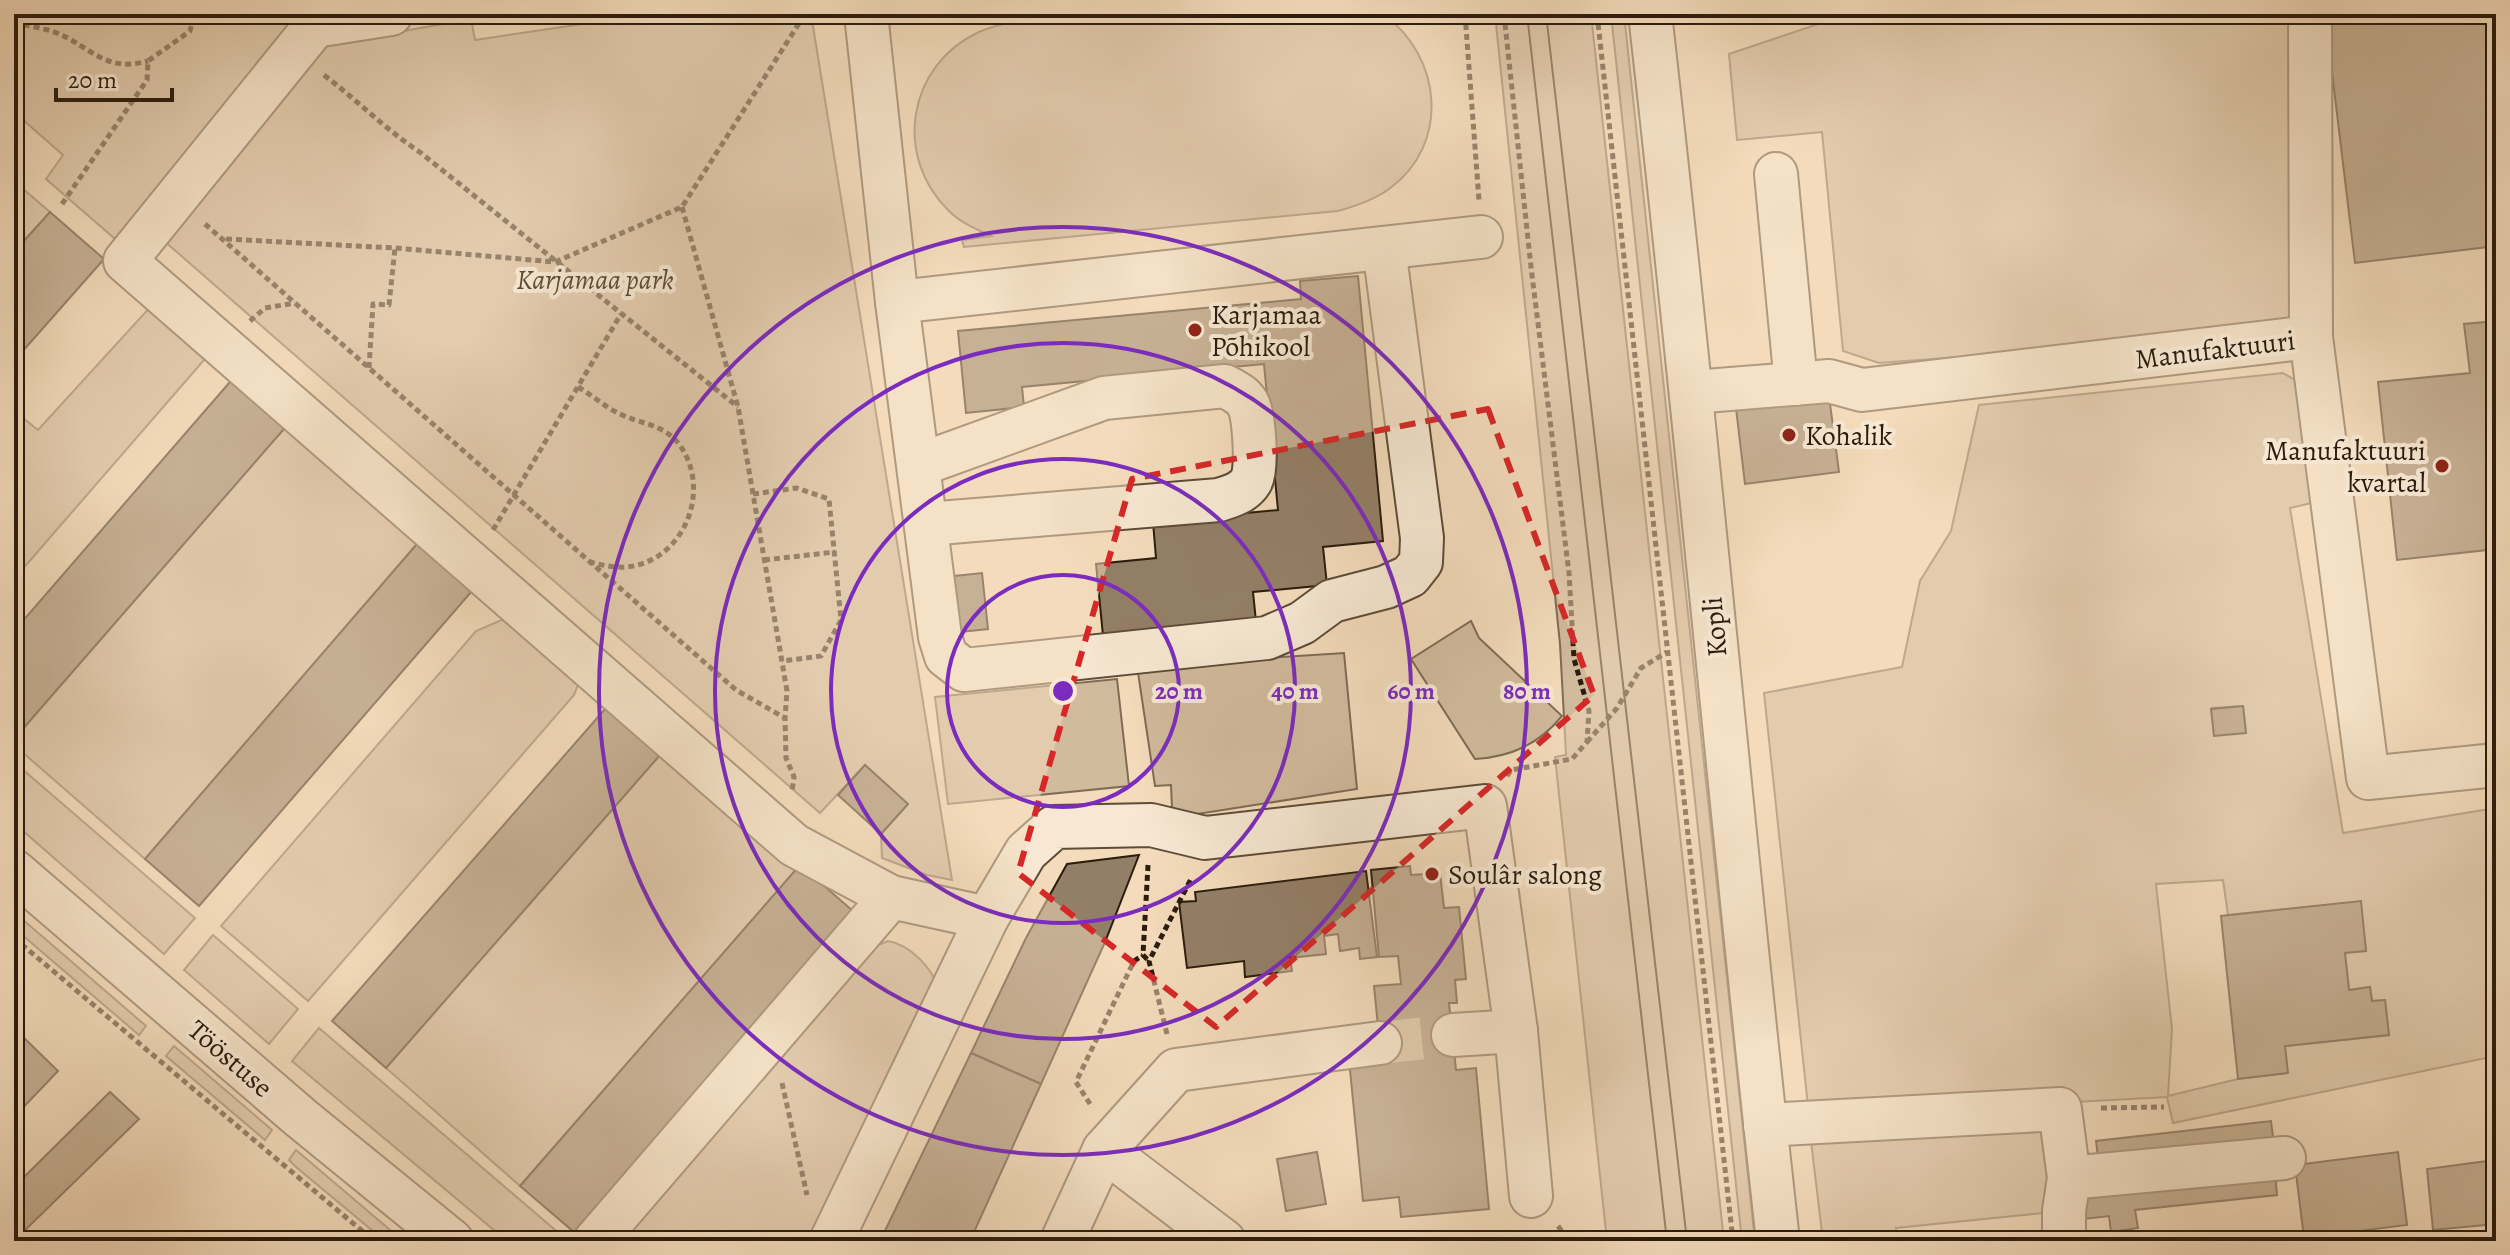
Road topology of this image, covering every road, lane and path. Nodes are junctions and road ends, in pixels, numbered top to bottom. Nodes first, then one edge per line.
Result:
1 (194, 14) edge
2 (391, 14) edge
3 (805, 14) edge
4 (866, 14) edge
5 (1465, 14) edge
6 (1504, 14) edge
7 (1597, 14) edge
8 (1650, 14) edge
9 (2310, 14) edge
10 (14, 23) edge
11 (308, 31) edge
12 (148, 61) junction
13 (1776, 174) dead end
14 (175, 201) junction
15 (62, 204) dead end
16 (682, 207) junction
17 (1481, 237) joint
18 (225, 239) junction
19 (395, 248) junction
20 (1384, 248) junction
21 (555, 262) junction
22 (897, 302) junction
23 (621, 314) junction
24 (2311, 337) junction
25 (369, 368) junction
26 (1796, 384) junction
27 (578, 387) junction
28 (1693, 392) junction
29 (738, 407) junction
30 (919, 465) junction
31 (753, 494) junction
32 (512, 496) junction
33 (927, 524) junction
34 (835, 552) junction
35 (764, 560) junction
36 (590, 562) junction
37 (473, 564) junction
38 (1667, 652) junction
39 (782, 661) junction
40 (785, 718) junction
41 (1587, 742) junction
42 (2496, 765) edge
43 (1485, 806) junction
44 (1151, 825) junction
45 (773, 826) junction
46 (1205, 838) junction
47 (14, 871) edge
48 (891, 897) junction
49 (987, 918) junction
50 (14, 938) edge
51 (1143, 955) junction
52 (1149, 961) junction
53 (1516, 1031) junction
54 (772, 1035) junction
55 (1453, 1035) tunnel mouth
56 (1380, 1043) tunnel mouth
57 (1176, 1070) junction
58 (2164, 1107) dead end
59 (2060, 1109) junction
60 (1094, 1110) dead end
61 (1765, 1125) junction
62 (1104, 1150) junction
63 (2284, 1158) dead end
64 (2069, 1178) junction
65 (1531, 1196) dead end
66 (807, 1197) dead end
67 (374, 1241) edge
68 (452, 1241) edge
69 (595, 1241) edge
70 (831, 1241) edge
71 (1062, 1241) edge
72 (1224, 1241) edge
73 (1733, 1241) edge
74 (1778, 1241) edge
75 (2064, 1241) edge

1 - 12 path
2 - 11 street
3 - 16 path
4 - 22 street
5 - 17 path
6 - 41 path
7 - 38 path
8 - 28 street, Kopli
9 - 24 street
10 - 12 path
11 - 14 street
11 - 21 path
12 - 15 path
13 - 26 street
14 - 18 path
14 - 37 street
16 - 21 path
16 - 29 path
17 - 20 street
18 - 19 path
18 - 25 path
19 - 21 path
19 - 25 path
20 - 22 street
20 - 33 street
21 - 23 path
22 - 30 street
23 - 27 path
23 - 29 path
24 - 26 street, Manufaktuuri
24 - 42 street, Manufaktuuri
25 - 32 path
26 - 28 street, Manufaktuuri
27 - 32 path
27 - 36 path
28 - 61 street, Kopli
29 - 31 path
30 - 33 street
30 - 33 street
31 - 34 path
31 - 35 path
32 - 36 path
32 - 37 path
34 - 35 path
34 - 39 path
35 - 39 path
36 - 40 path
37 - 45 street
38 - 41 path
38 - 73 path
39 - 40 path
40 - 45 path
41 - 43 path
43 - 46 street
43 - 53 street
44 - 46 street
44 - 49 street
44 - 51 path
45 - 48 street
46 - 52 path
47 - 68 street, Tööstuse
48 - 49 street
48 - 54 street
49 - 70 street
50 - 67 path
51 - 52 path
51 - 60 path
52 - 57 path
53 - 55 street
53 - 65 street
54 - 66 path
54 - 69 street
56 - 57 street
57 - 62 street
58 - 59 path
59 - 61 street
59 - 64 street
61 - 74 street, Kopli
62 - 71 street
62 - 72 street
63 - 64 street
64 - 75 street

